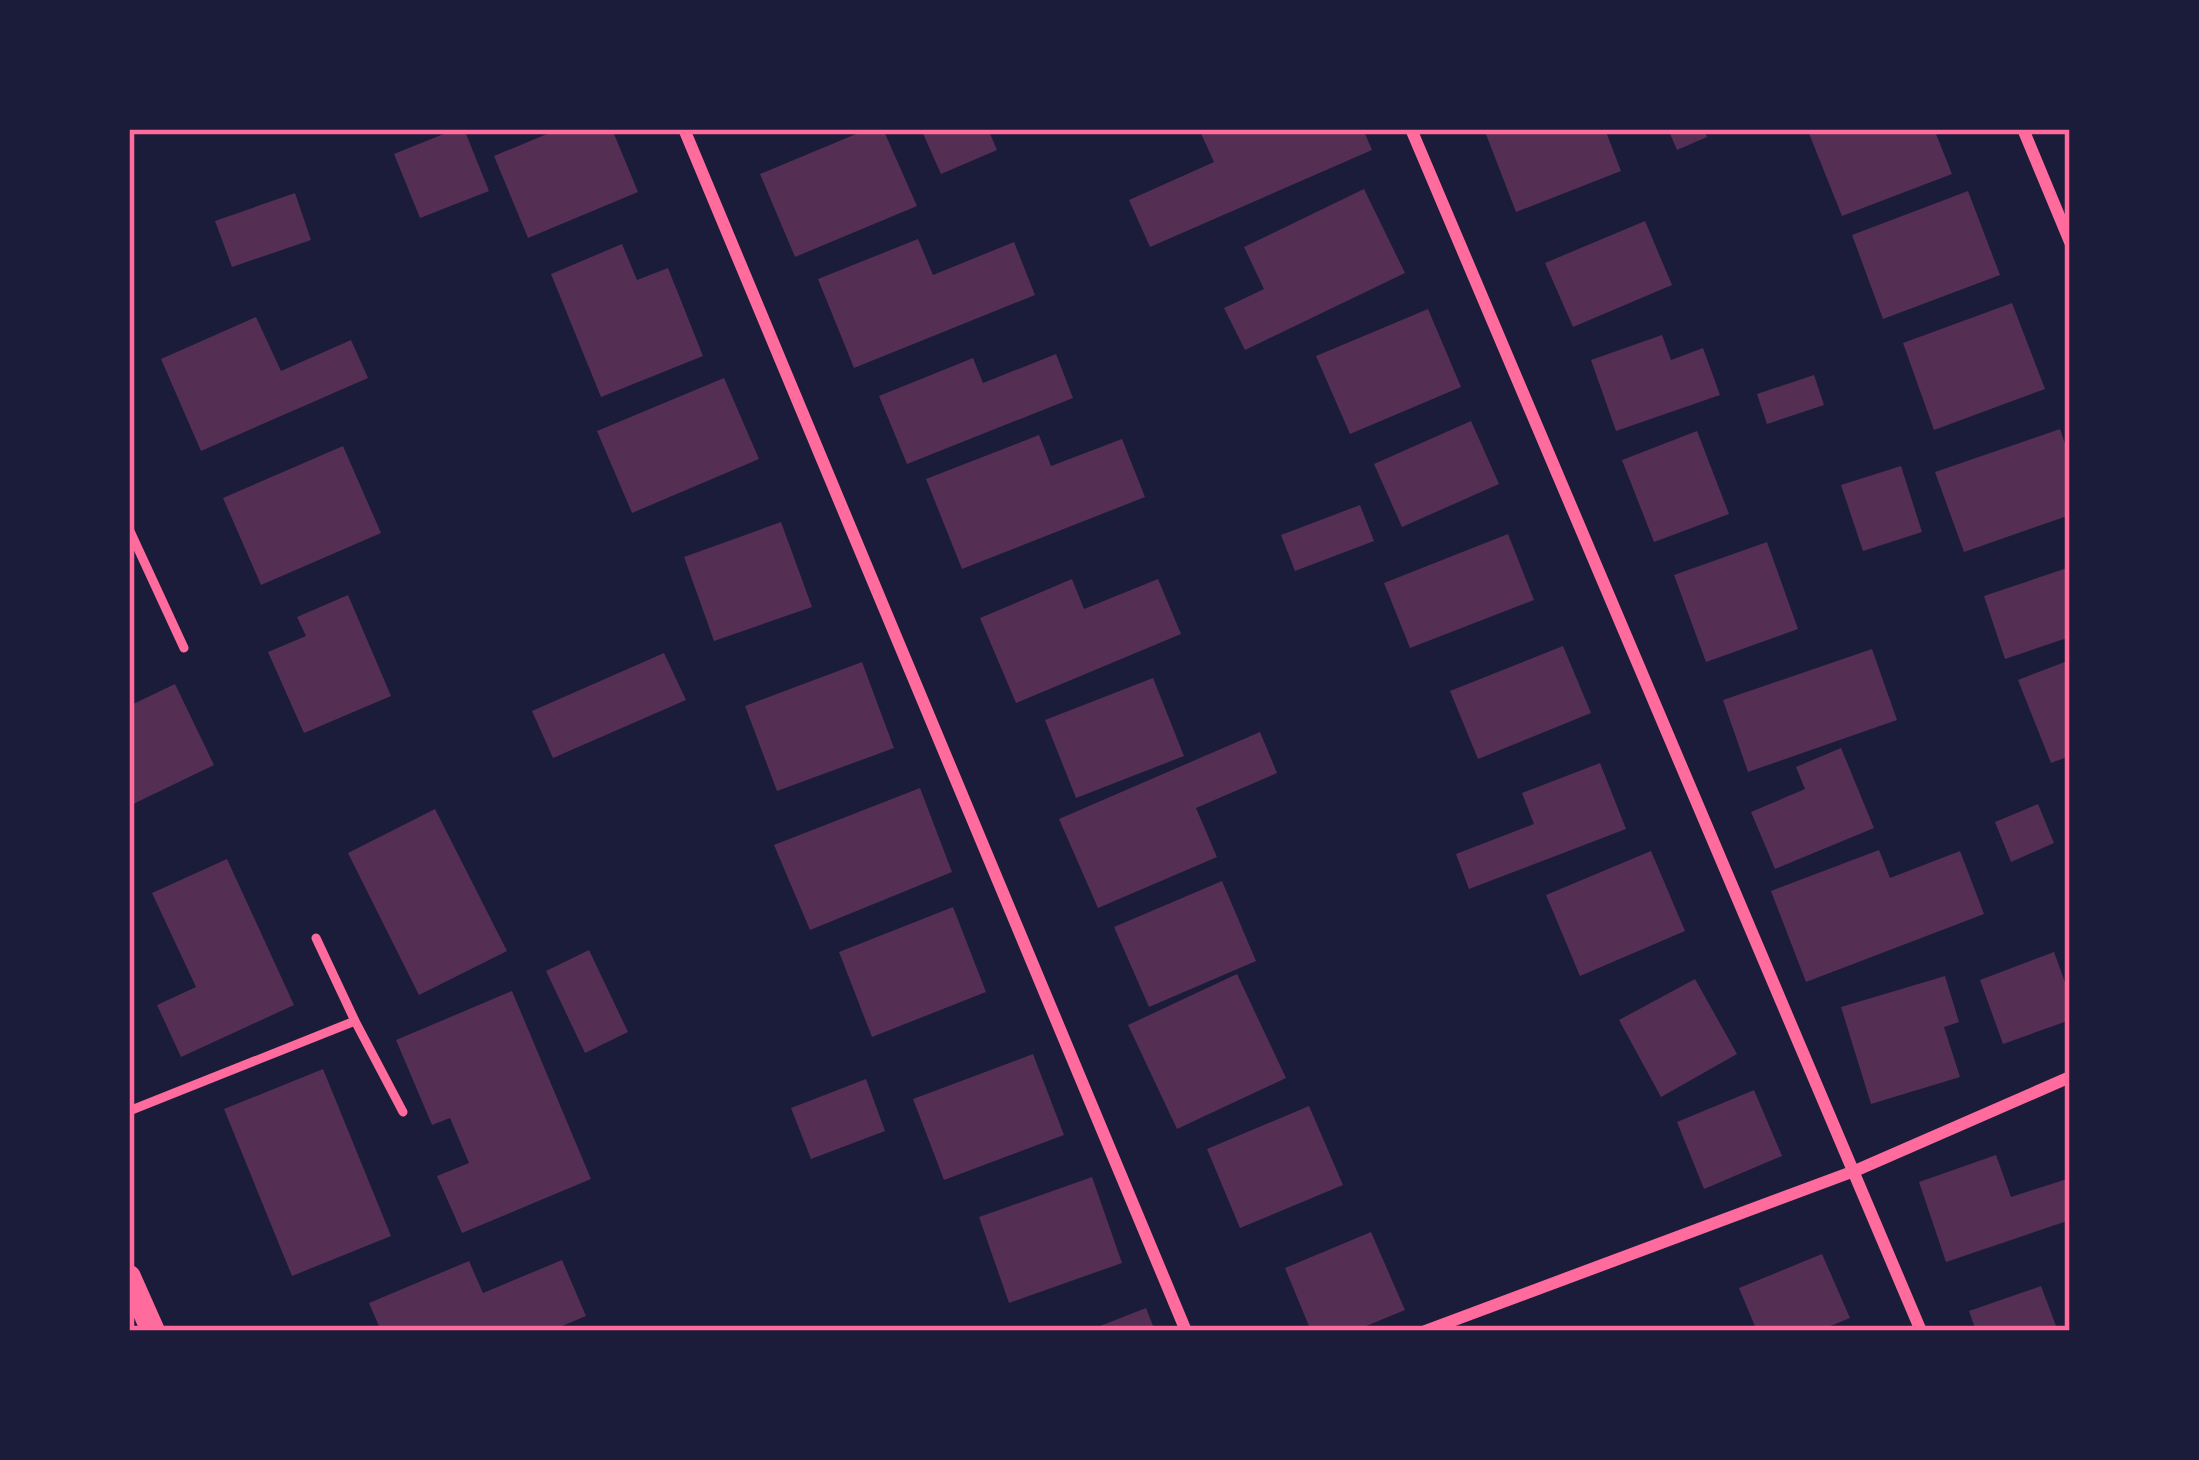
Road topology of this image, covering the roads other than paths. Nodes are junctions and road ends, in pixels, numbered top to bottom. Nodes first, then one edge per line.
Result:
1 (684, 129) edge
2 (1411, 129) edge
3 (2023, 129) edge
4 (2070, 242) edge
5 (129, 529) edge
6 (184, 648) dead end
7 (316, 938) dead end
8 (355, 1021) junction
9 (2070, 1077) edge
10 (129, 1111) edge
11 (403, 1112) dead end
12 (1857, 1169) junction
13 (129, 1276) edge
14 (152, 1331) edge
15 (1186, 1331) edge
16 (1426, 1331) edge
17 (1922, 1331) edge

1 - 15 street
2 - 12 street
3 - 4 street
5 - 6 lane
7 - 8 lane
8 - 10 lane
8 - 11 lane
9 - 12 street
12 - 16 street
12 - 17 street
13 - 14 main road

